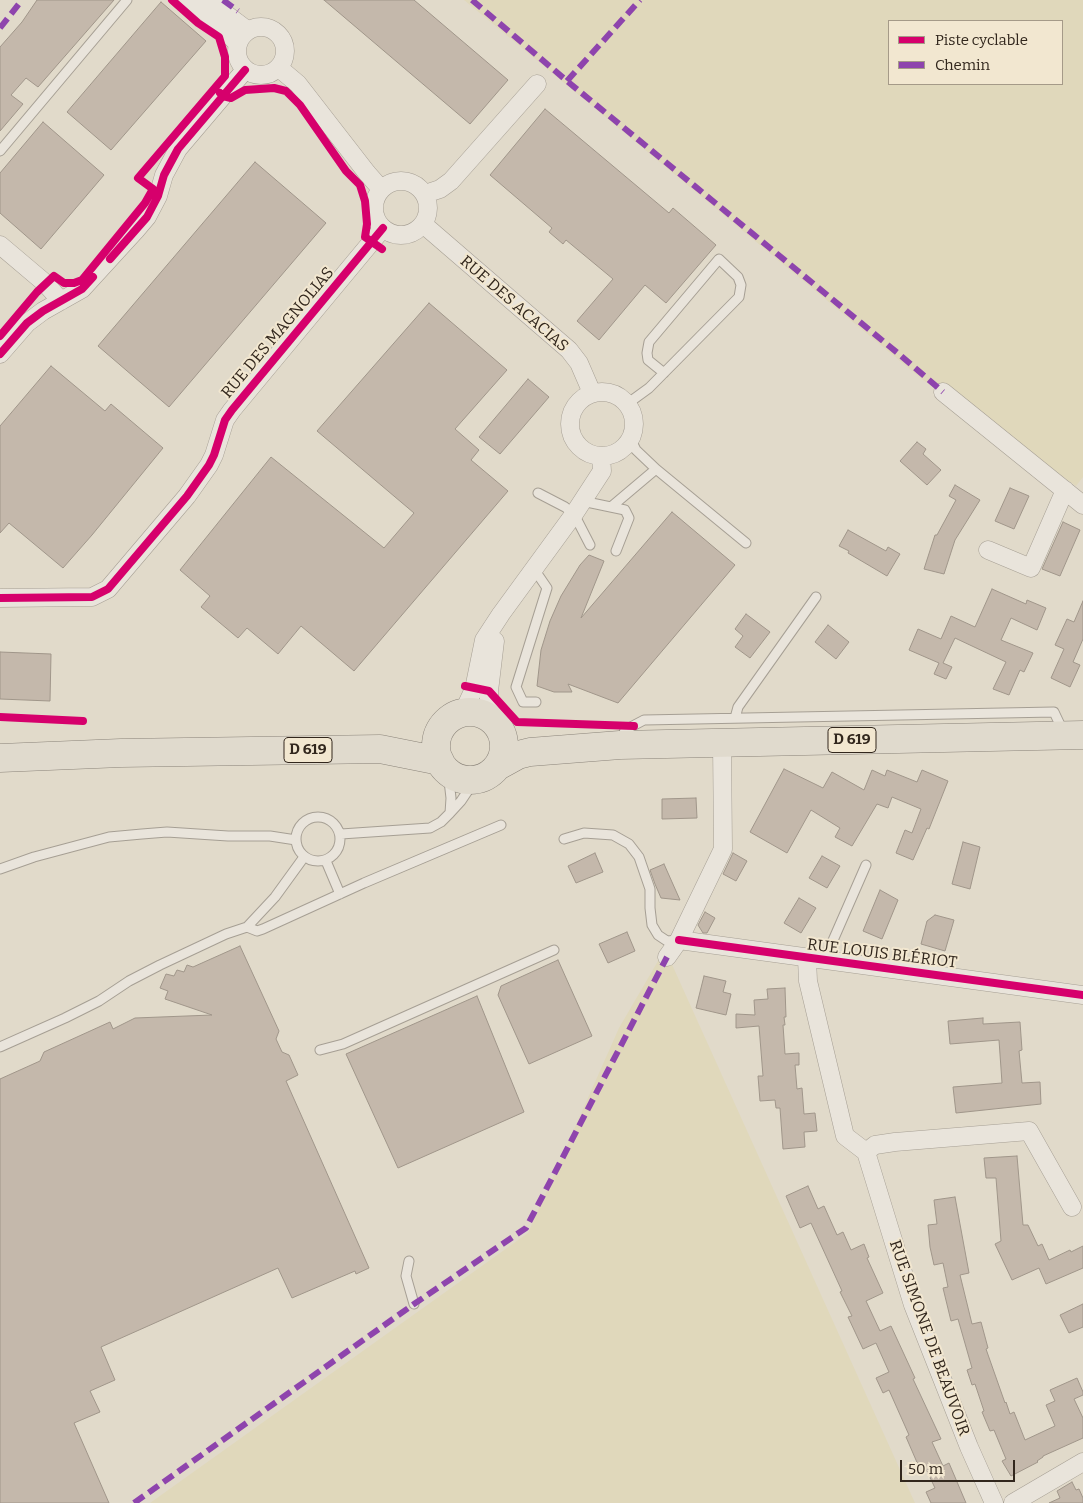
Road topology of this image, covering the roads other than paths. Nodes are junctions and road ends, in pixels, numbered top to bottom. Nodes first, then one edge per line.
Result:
1 (127, 0) edge
2 (185, 0) edge
3 (207, 0) edge
4 (242, 36) junction
5 (279, 68) junction
6 (246, 70) junction
7 (537, 84) dead end
8 (0, 151) edge
9 (381, 189) junction
10 (425, 194) junction
11 (423, 224) junction
12 (383, 228) junction
13 (0, 245) edge
14 (61, 301) junction
15 (0, 354) edge
16 (664, 373) junction
17 (943, 392) dead end
18 (592, 393) junction
19 (626, 404) junction
20 (630, 438) junction
21 (601, 456) junction
22 (656, 469) junction
23 (1064, 490) junction
24 (538, 494) dead end
25 (1083, 505) edge
26 (611, 507) junction
27 (578, 508) junction
28 (746, 543) dead end
29 (590, 545) dead end
30 (988, 550) dead end
31 (616, 551) dead end
32 (534, 569) junction
33 (816, 597) dead end
34 (0, 598) edge
35 (501, 614) junction
36 (536, 702) dead end
37 (459, 714) junction
38 (735, 718) junction
39 (499, 729) junction
40 (439, 733) junction
41 (1074, 736) edge
42 (722, 742) junction
43 (620, 745) junction
44 (0, 746) edge
45 (380, 749) junction
46 (121, 753) junction
47 (0, 758) edge
48 (444, 766) junction
49 (498, 766) junction
50 (474, 780) junction
51 (450, 813) junction
52 (501, 825) dead end
53 (340, 834) junction
54 (564, 839) dead end
55 (296, 840) junction
56 (304, 857) junction
57 (326, 861) junction
58 (866, 865) dead end
59 (0, 868) edge
60 (340, 894) junction
61 (247, 928) junction
62 (678, 940) junction
63 (554, 950) dead end
64 (667, 957) dead end
65 (816, 960) junction
66 (1083, 995) edge
67 (0, 1047) edge
68 (320, 1050) dead end
69 (866, 1152) junction
70 (1072, 1208) dead end
71 (409, 1261) dead end
72 (414, 1304) dead end
73 (1083, 1462) edge
74 (994, 1503) edge
75 (1013, 1503) edge

1 - 8 lane
2 - 4 street
3 - 4 street
4 - 5 street
4 - 6 street
5 - 6 street
5 - 9 street
6 - 14 street
7 - 10 street
9 - 10 street
9 - 12 street
10 - 11 street
11 - 12 street
11 - 18 street, RUE DES ACACIAS
12 - 34 street, RUE DES MAGNOLIAS
13 - 14 street
14 - 15 street
16 - 16 lane
16 - 19 lane
17 - 23 street
18 - 19 street
18 - 21 street
19 - 20 street
20 - 21 street
20 - 22 lane
21 - 27 street
22 - 26 lane
22 - 28 lane
23 - 25 street
23 - 30 street
24 - 27 lane
26 - 27 lane
26 - 31 lane
27 - 29 lane
27 - 32 street
32 - 35 street
32 - 36 lane
33 - 38 lane
35 - 37 street
35 - 39 street
37 - 39 main road
37 - 40 main road
38 - 41 lane
38 - 43 lane
39 - 43 main road, D 619
39 - 49 main road
40 - 45 main road, D 619
40 - 48 main road
41 - 42 main road, D 619
42 - 43 main road, D 619
42 - 62 street
43 - 49 main road, D 619
44 - 46 main road, D 619
45 - 46 main road, D 619
45 - 48 main road, D 619
46 - 47 main road, D 619
48 - 50 main road
48 - 51 lane
49 - 50 main road
50 - 51 lane
51 - 53 lane
52 - 60 lane
53 - 55 lane
53 - 57 lane
54 - 62 lane
55 - 56 lane
55 - 59 lane
56 - 57 lane
56 - 61 lane
57 - 60 lane
58 - 65 lane
60 - 61 lane
61 - 67 lane
62 - 64 street
62 - 65 street, RUE LOUIS BLÉRIOT
63 - 68 lane
65 - 66 street, RUE LOUIS BLÉRIOT
65 - 69 street
69 - 70 street
69 - 74 street, RUE SIMONE DE BEAUVOIR
71 - 72 lane
73 - 75 street

